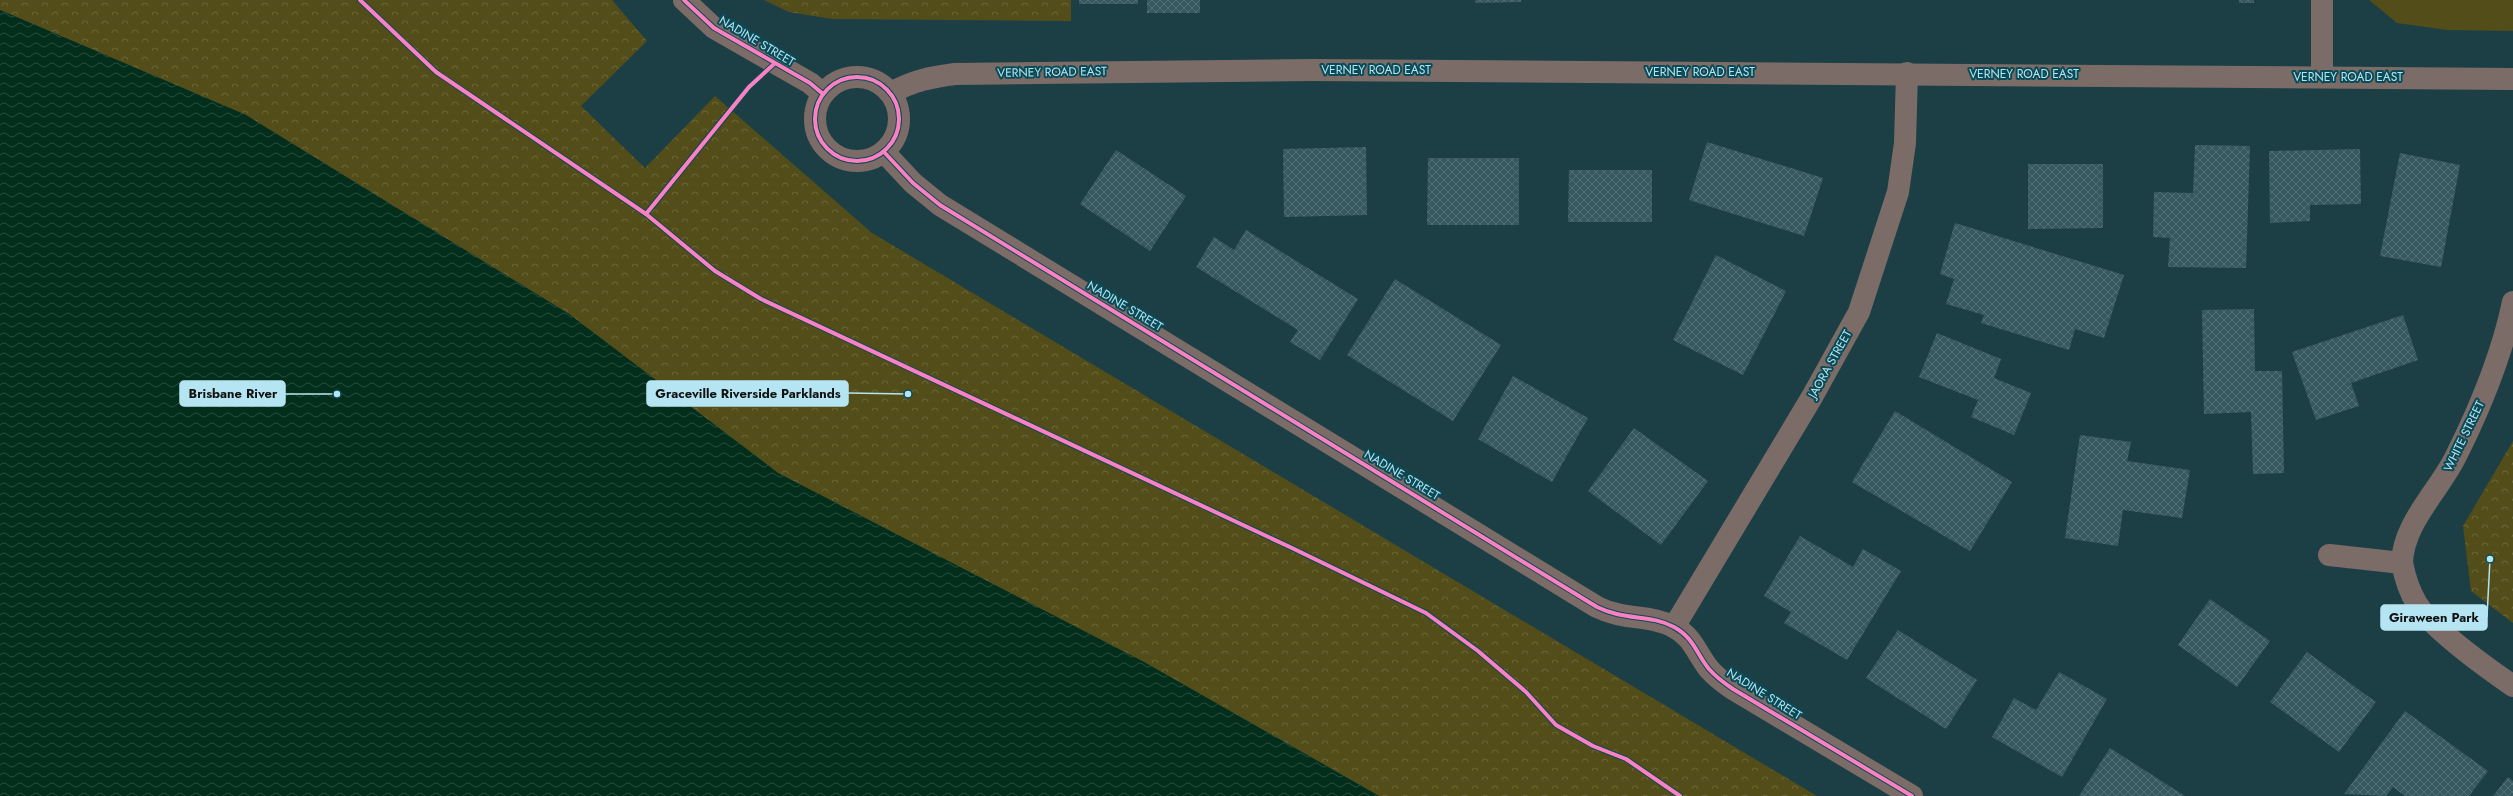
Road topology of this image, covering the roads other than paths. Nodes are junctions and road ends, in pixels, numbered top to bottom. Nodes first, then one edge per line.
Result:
1 (684, 0) edge
2 (2322, 0) edge
3 (1907, 73) junction
4 (2322, 77) junction
5 (2513, 79) edge
6 (891, 93) junction
7 (823, 94) junction
8 (884, 152) junction
9 (2513, 302) edge
10 (2329, 555) dead end
11 (2402, 563) junction
12 (1674, 627) junction
13 (2513, 686) edge
14 (1912, 796) edge

1 - 7 street, NADINE STREET
2 - 4 street
3 - 4 street, VERNEY ROAD EAST
3 - 6 street, VERNEY ROAD EAST
3 - 12 street, JAORA STREET
4 - 5 street, VERNEY ROAD EAST
6 - 7 street
6 - 8 street
7 - 8 street
8 - 12 street, NADINE STREET
9 - 11 street, WHITE STREET
10 - 11 street
11 - 13 street, WHITE STREET
12 - 14 street, NADINE STREET

